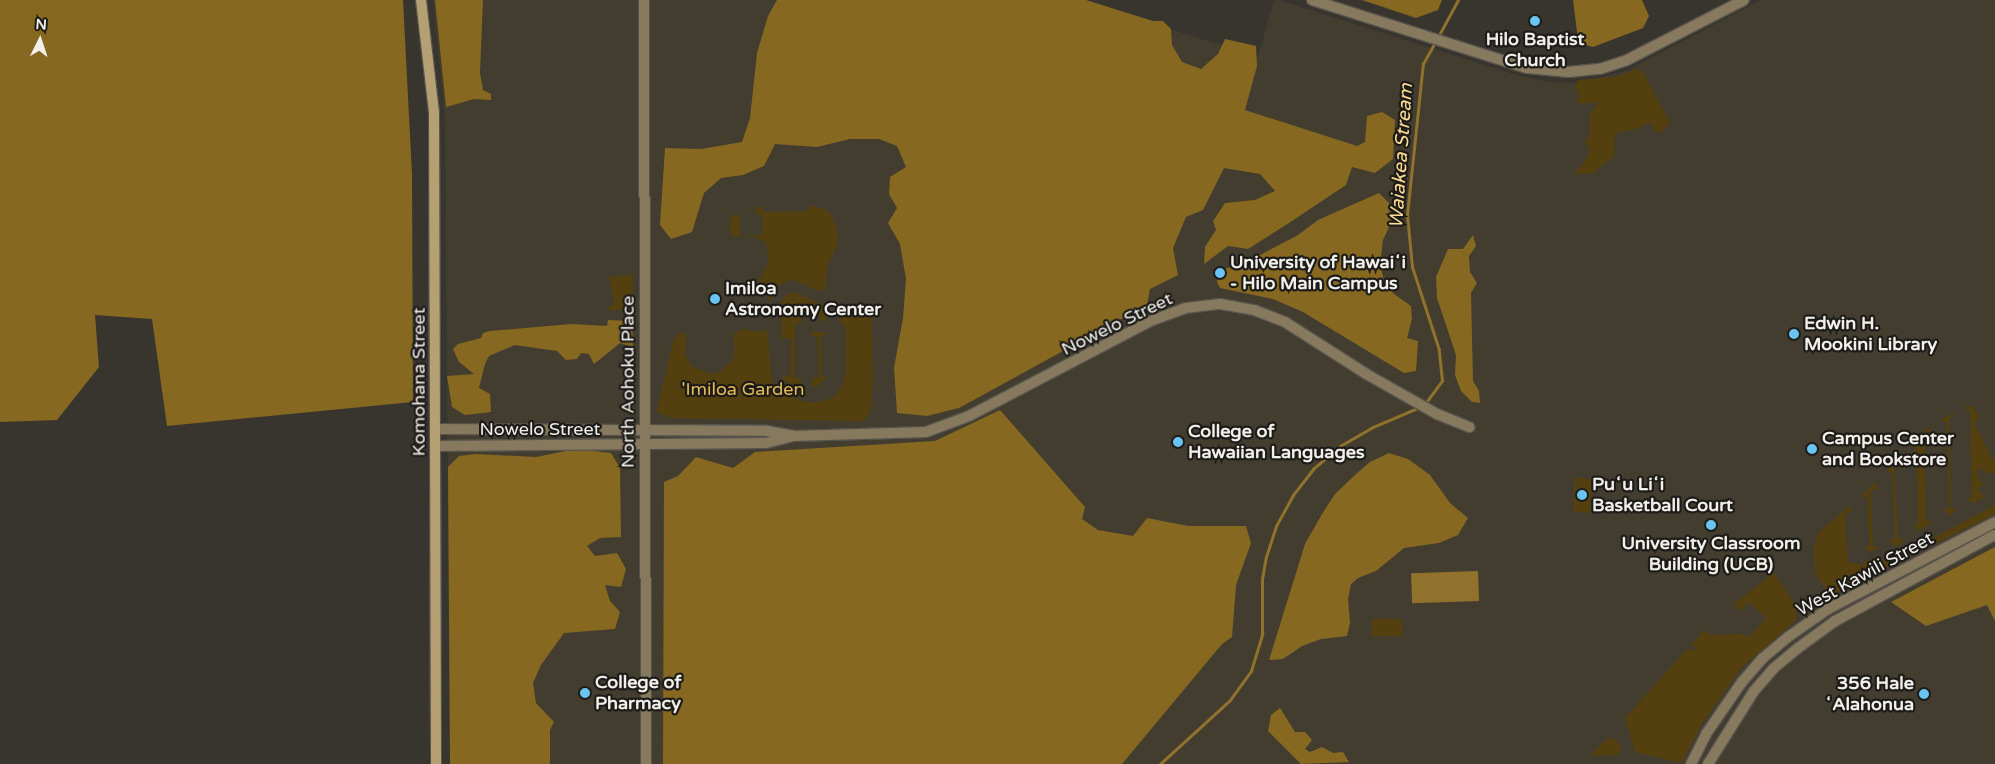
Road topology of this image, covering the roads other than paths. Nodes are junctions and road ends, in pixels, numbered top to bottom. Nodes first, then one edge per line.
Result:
1 (421, 0) edge
2 (644, 0) edge
3 (1312, 0) edge
4 (1744, 0) edge
5 (1469, 427) dead end
6 (435, 429) junction
7 (644, 431) junction
8 (794, 436) junction
9 (644, 444) junction
10 (435, 446) junction
11 (1995, 522) edge
12 (1995, 535) edge
13 (436, 764) edge
14 (646, 764) edge
15 (1691, 764) edge
16 (1708, 764) edge

1 - 6 main road, Komohana Street
2 - 7 street, North Aohoku Place
3 - 4 street
5 - 8 street, Nowelo Street
6 - 7 street, Nowelo Street
6 - 10 main road, Komohana Street
7 - 8 street, Nowelo Street
7 - 9 street, North Aohoku Place
8 - 9 street, Nowelo Street
9 - 10 street, Nowelo Street
9 - 14 street, North Aohoku Place
10 - 13 main road, Komohana Street
11 - 15 street, West Kawili Street
12 - 16 street, West Kawili Street

